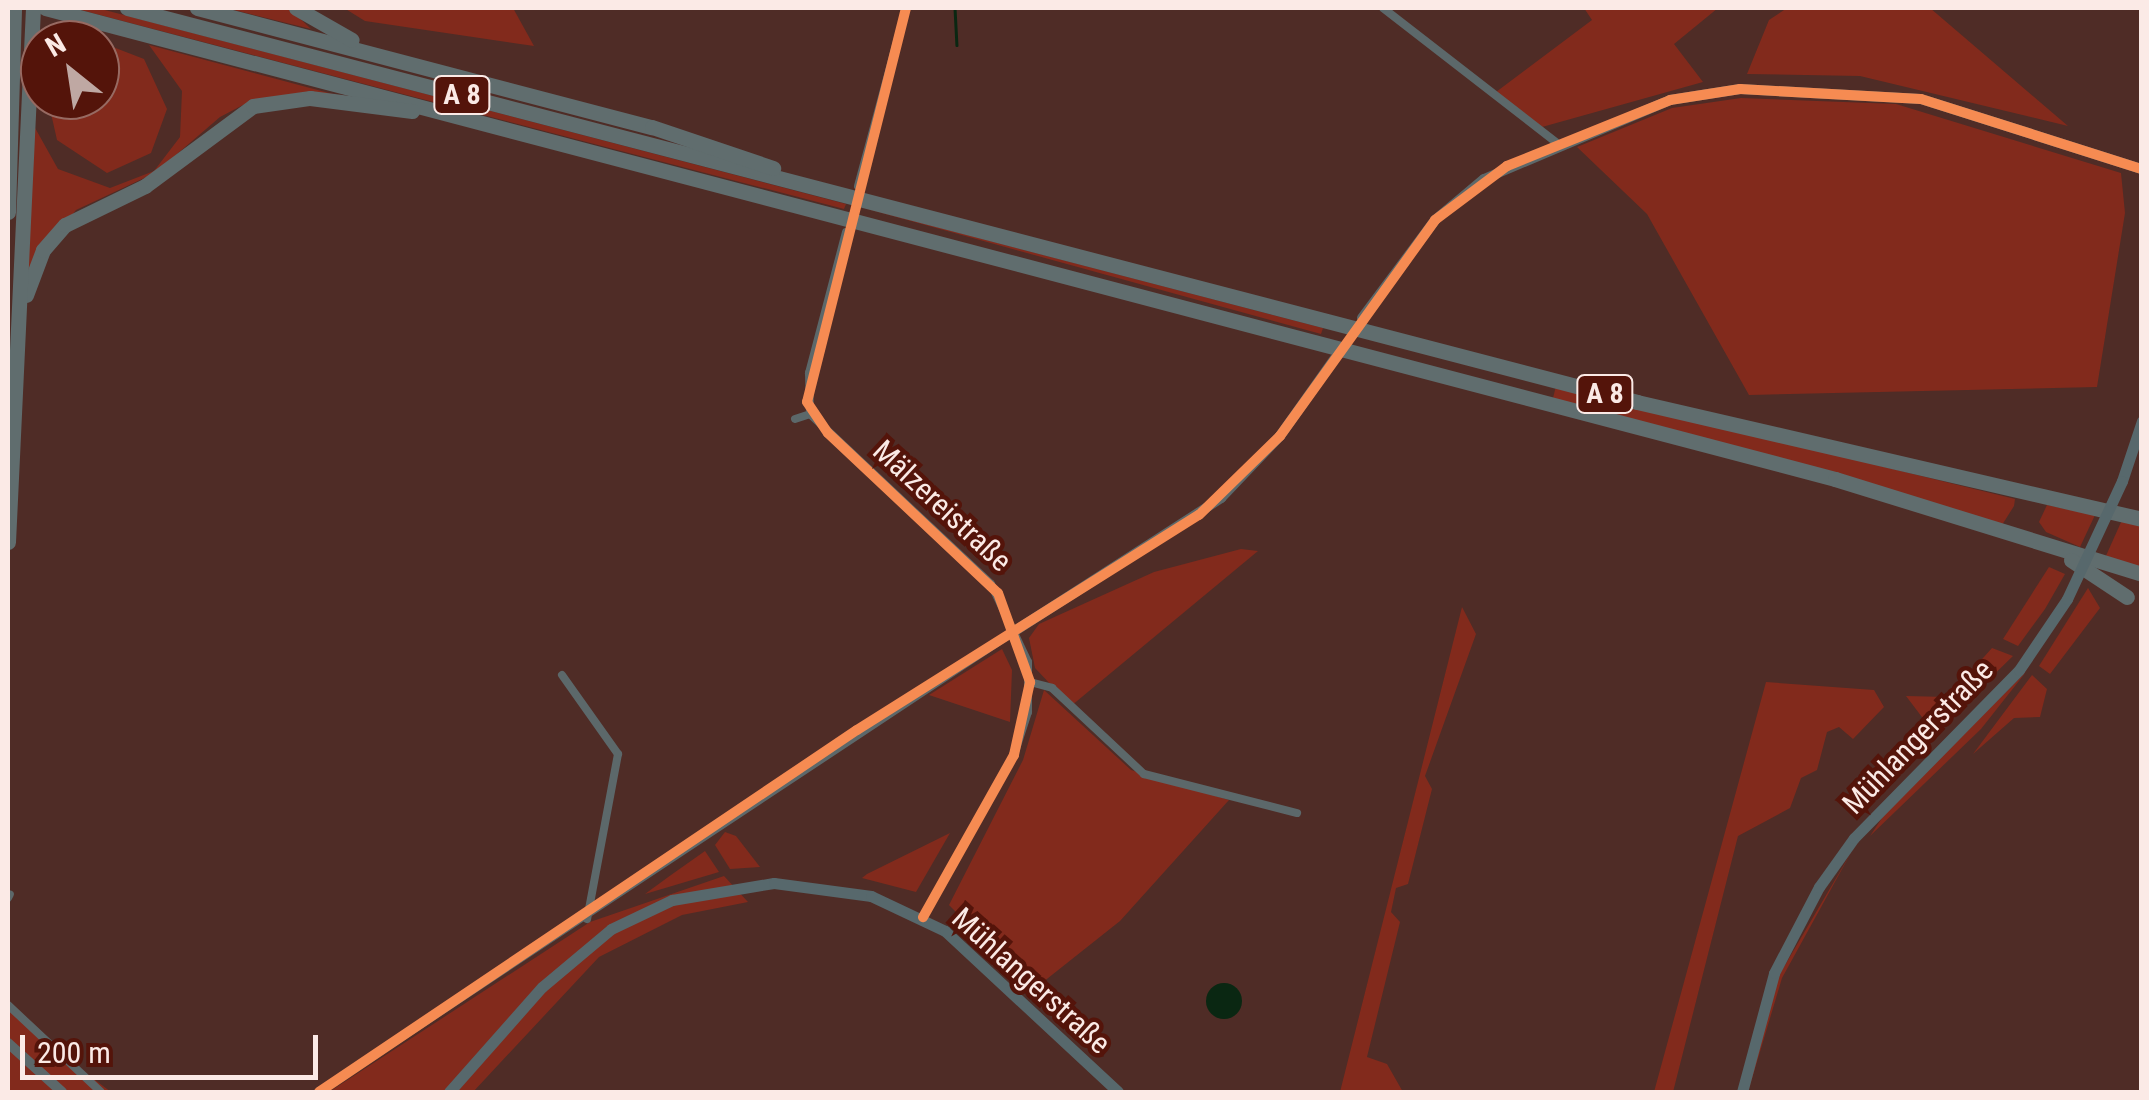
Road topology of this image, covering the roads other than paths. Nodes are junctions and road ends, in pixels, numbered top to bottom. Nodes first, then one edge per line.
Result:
1 (14, 8) edge
2 (33, 8) edge
3 (45, 8) edge
4 (127, 8) edge
5 (196, 8) edge
6 (296, 8) edge
7 (906, 8) edge
8 (1383, 8) edge
9 (381, 56) junction
10 (445, 113) junction
11 (1556, 142) junction
12 (2142, 169) edge
13 (798, 184) junction
14 (858, 186) dead end
15 (8, 212) edge
16 (846, 232) dead end
17 (22, 308) junction
18 (1362, 318) dead end
19 (1334, 358) dead end
20 (810, 414) junction
21 (795, 419) dead end
22 (2142, 421) edge
23 (2142, 519) edge
24 (8, 542) edge
25 (2050, 547) junction
26 (2142, 574) edge
27 (2127, 597) dead end
28 (1018, 629) junction
29 (562, 675) dead end
30 (1030, 682) junction
31 (1297, 813) dead end
32 (923, 918) junction
33 (587, 919) junction
34 (8, 1005) edge
35 (8, 1043) edge
36 (62, 1092) edge
37 (102, 1092) edge
38 (319, 1092) edge
39 (449, 1092) edge
40 (1118, 1092) edge
41 (1742, 1092) edge

1 - 15 highway
2 - 17 highway
3 - 10 highway, A 8
4 - 13 highway, A 8
5 - 9 highway
6 - 9 highway
7 - 14 street
8 - 11 street
9 - 13 highway
10 - 17 highway
10 - 25 highway, A 8
11 - 12 street
11 - 18 street
13 - 23 highway, A 8
16 - 20 street
17 - 24 highway
19 - 28 street
20 - 21 street
20 - 28 street, Mälzereistraße
22 - 41 main road, Mühlangerstraße, bridge
25 - 26 highway, A 8
25 - 27 highway
28 - 30 street, Mälzereistraße
28 - 33 street
29 - 33 street
30 - 31 street
30 - 32 street, Mälzereistraße
32 - 39 main road, Mühlangerstraße
32 - 40 main road, Mühlangerstraße
33 - 38 street
34 - 37 street
35 - 36 street

